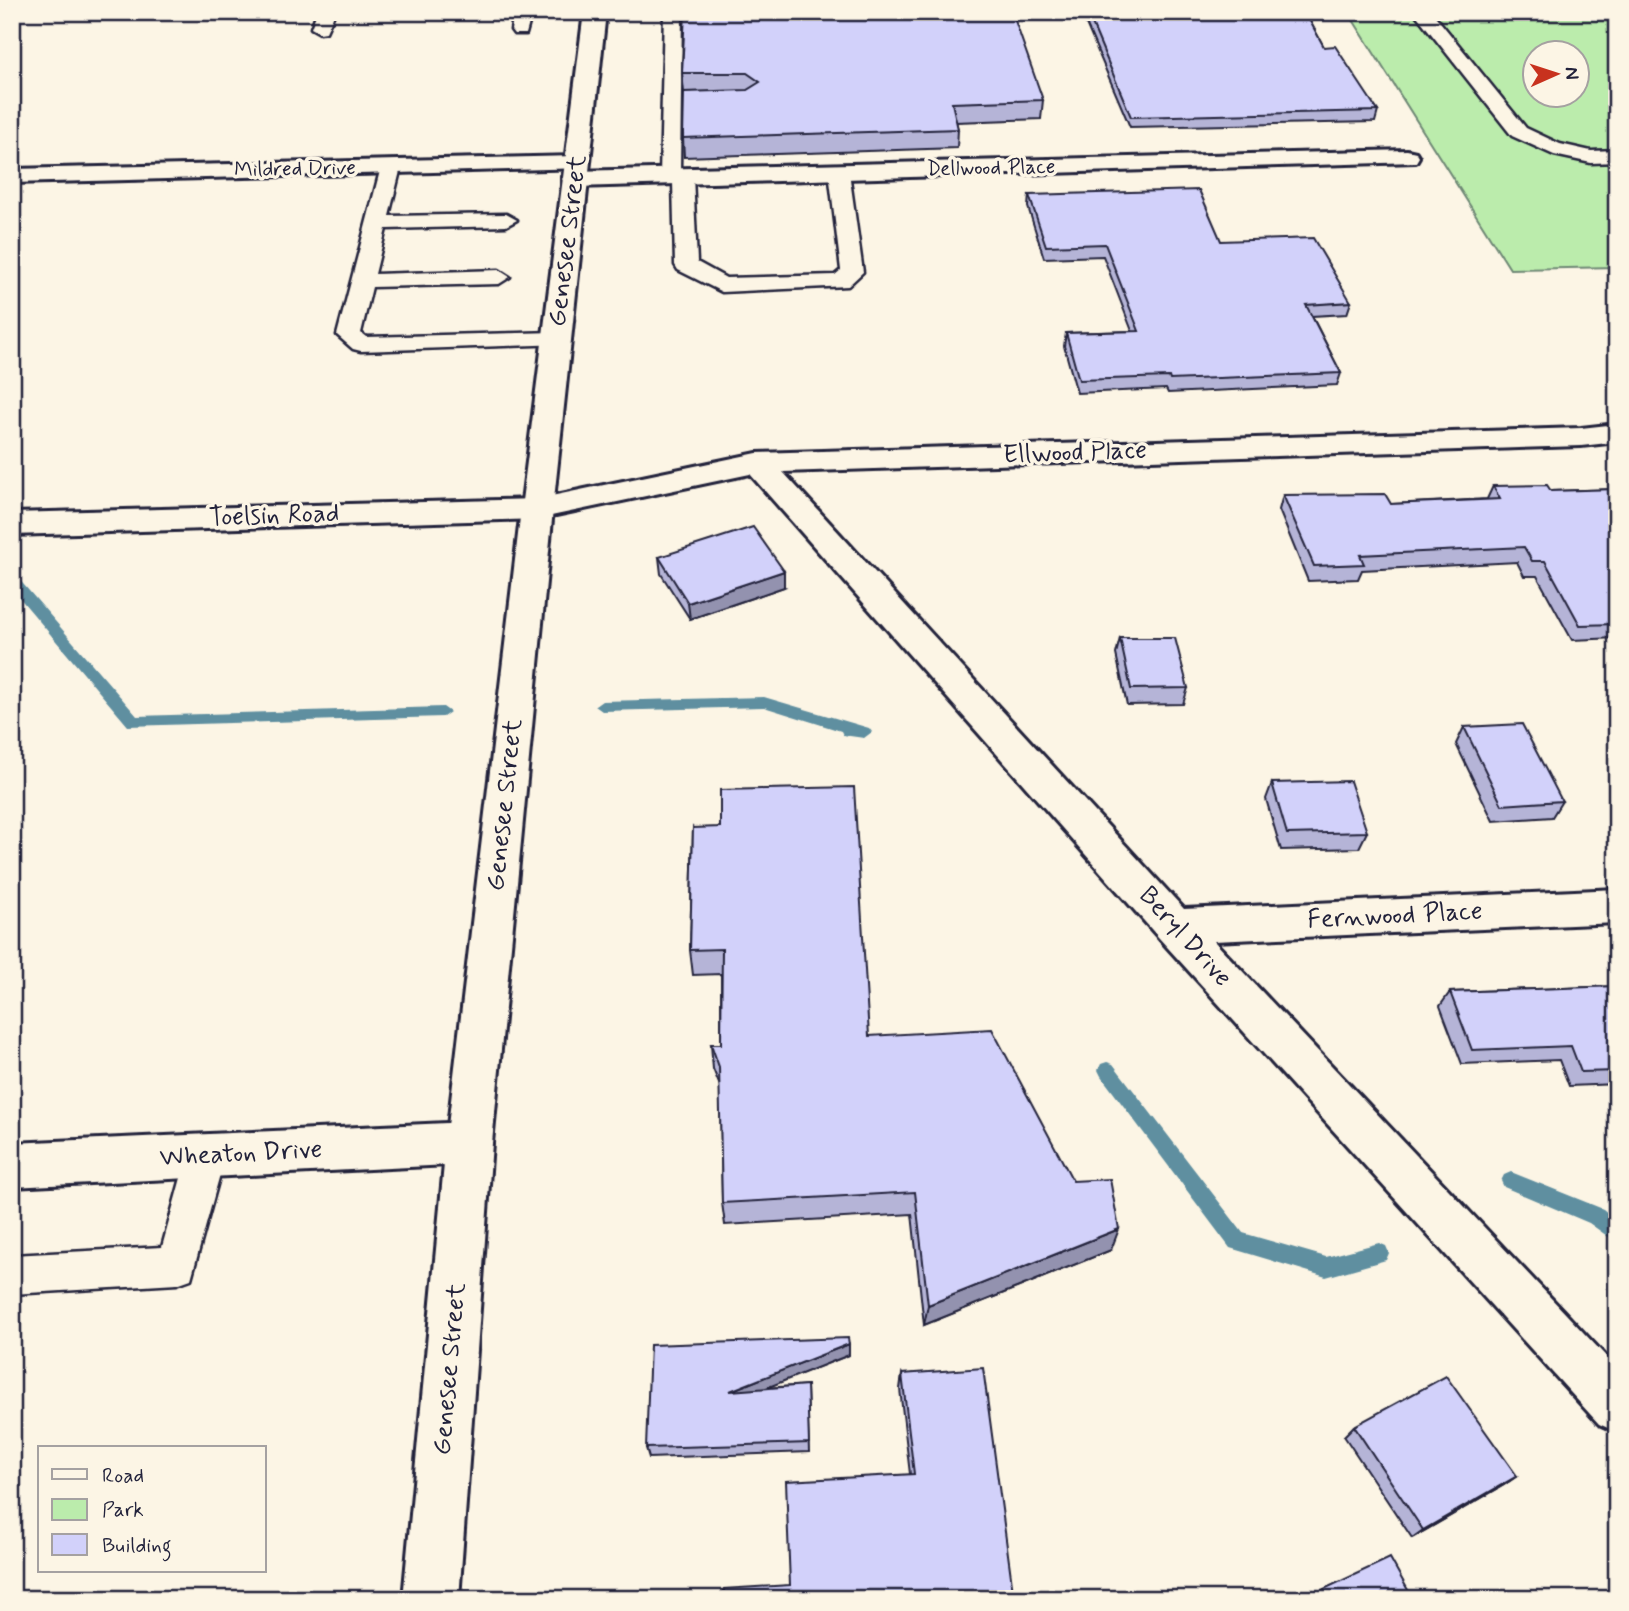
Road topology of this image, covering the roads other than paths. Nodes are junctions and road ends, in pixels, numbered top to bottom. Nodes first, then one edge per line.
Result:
1 (595, 12) edge
2 (673, 12) edge
3 (1423, 12) edge
4 (697, 101) edge
5 (671, 102) junction
6 (1617, 156) edge
7 (1407, 157) dead end
8 (391, 167) junction
9 (576, 171) junction
10 (839, 172) junction
11 (12, 176) edge
12 (676, 176) junction
13 (506, 220) dead end
14 (377, 223) junction
15 (499, 277) dead end
16 (362, 281) junction
17 (556, 339) junction
18 (1613, 439) edge
19 (757, 463) junction
20 (537, 509) junction
21 (12, 524) edge
22 (1617, 906) edge
23 (1174, 926) junction
24 (469, 1143) junction
25 (206, 1156) junction
26 (12, 1165) edge
27 (12, 1275) edge
28 (1617, 1406) edge
29 (431, 1599) edge

1 - 9 street, Genesee Street
2 - 5 lane
3 - 6 lane
4 - 5 lane
5 - 12 lane
7 - 10 street, Dellwood Place
8 - 9 street, Mildred Drive
8 - 11 street, Mildred Drive
8 - 14 lane
9 - 12 street, Dellwood Place
9 - 17 street, Genesee Street
10 - 12 street, Dellwood Place
10 - 12 lane
13 - 14 lane
14 - 16 lane
15 - 16 lane
16 - 17 lane
17 - 20 street, Genesee Street
18 - 19 street, Ellwood Place
19 - 20 street, Ellwood Place
19 - 23 street, Beryl Drive
20 - 21 street, Toelsin Road
20 - 24 street, Genesee Street
22 - 23 street, Fernwood Place
23 - 28 street, Beryl Drive
24 - 25 street, Wheaton Drive
24 - 29 street, Genesee Street
25 - 26 street, Wheaton Drive
25 - 27 lane

